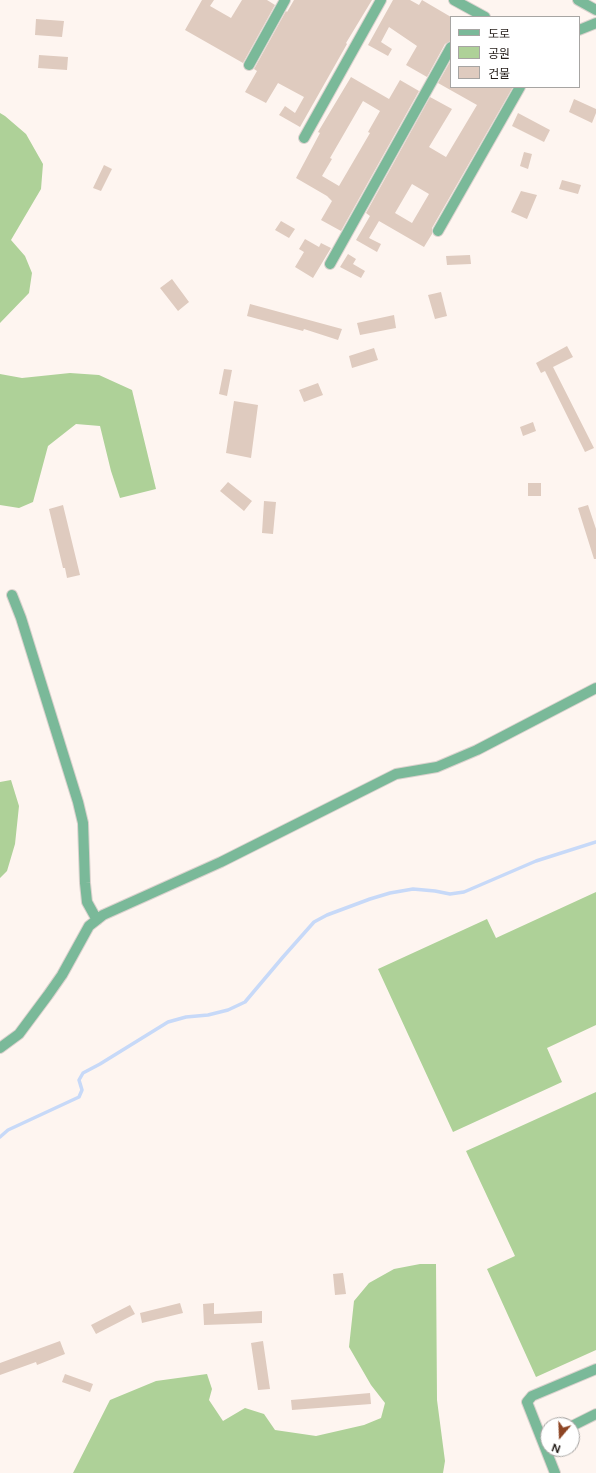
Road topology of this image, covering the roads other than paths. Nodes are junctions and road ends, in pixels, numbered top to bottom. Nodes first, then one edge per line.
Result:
1 (285, 0) edge
2 (381, 0) edge
3 (454, 0) edge
4 (578, 0) edge
5 (596, 10) edge
6 (470, 13) edge
7 (482, 16) edge
8 (596, 23) edge
9 (580, 30) edge
10 (450, 49) edge
11 (249, 65) dead end
12 (519, 88) edge
13 (304, 138) dead end
14 (438, 231) dead end
15 (330, 264) dead end
16 (12, 595) dead end
17 (596, 688) edge
18 (97, 920) junction
19 (0, 1048) edge
20 (596, 1368) edge
21 (596, 1414) edge
22 (580, 1422) edge
23 (540, 1429) edge
24 (550, 1457) edge
25 (555, 1473) edge

1 - 11 street
2 - 13 street
3 - 6 street
4 - 5 street
6 - 7 street
8 - 9 street
10 - 15 street
12 - 14 street
16 - 18 street
17 - 18 street
18 - 19 street
20 - 23 street
21 - 22 street
24 - 25 street

